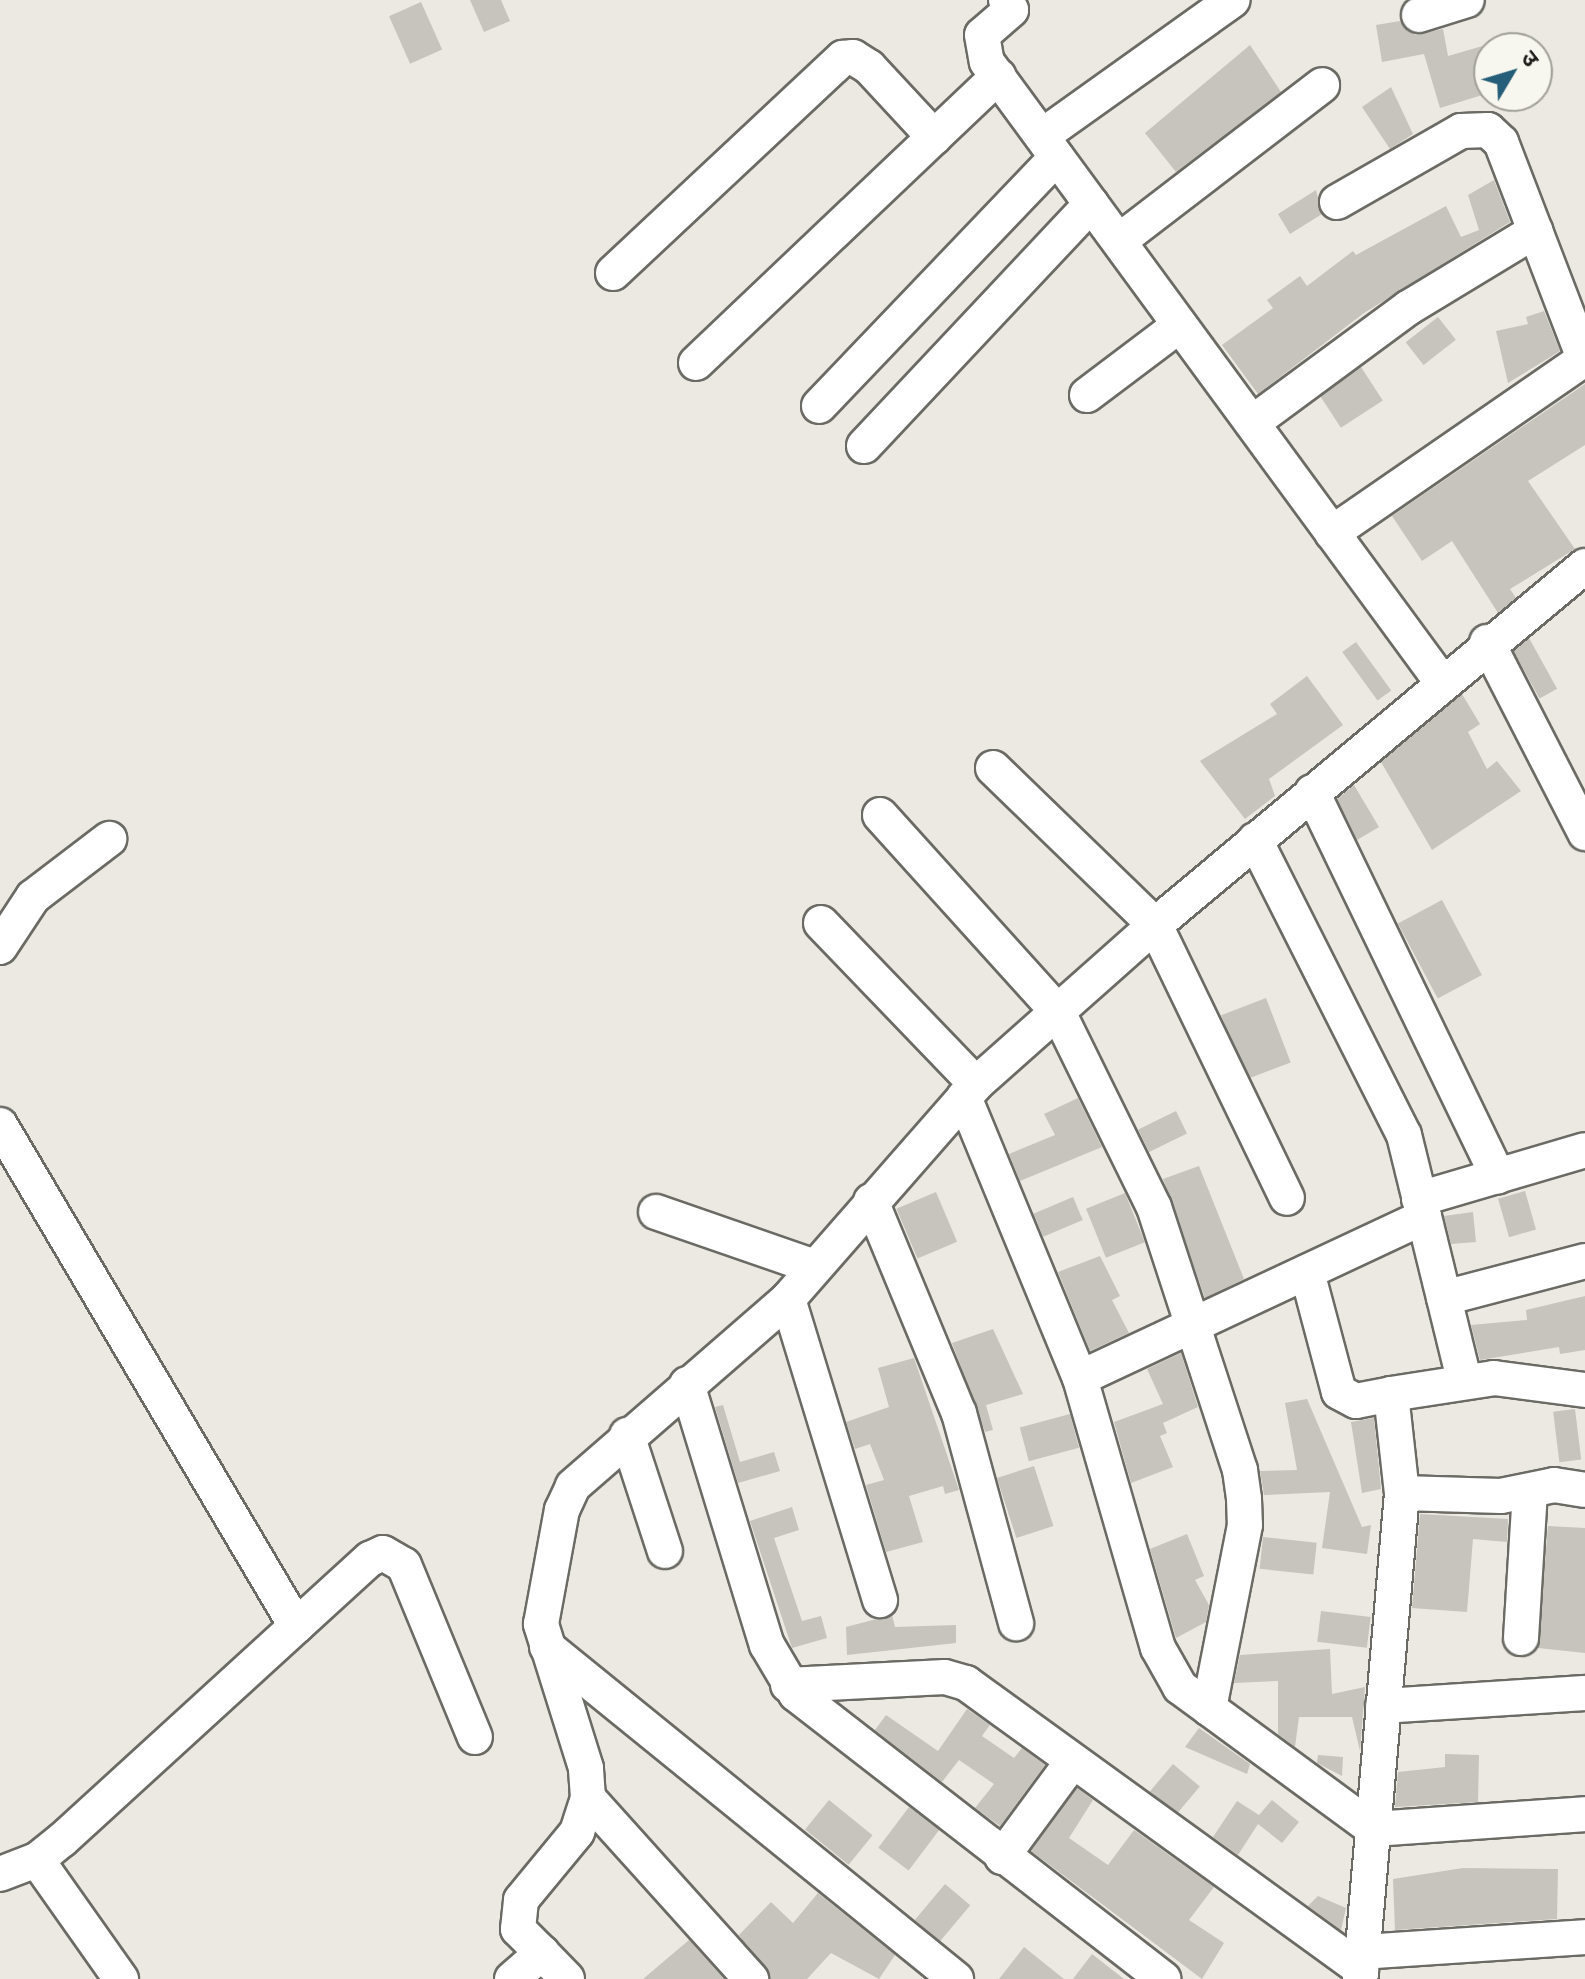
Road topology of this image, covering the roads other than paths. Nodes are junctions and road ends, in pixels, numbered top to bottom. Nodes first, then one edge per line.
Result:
1 (1233, 0) edge
2 (1467, 0) edge
3 (1015, 3) edge
4 (1419, 15) dead end
5 (998, 76) junction
6 (1322, 85) dead end
7 (934, 137) junction
8 (1050, 147) junction
9 (1337, 202) dead end
10 (1091, 204) junction
11 (1535, 231) junction
12 (1119, 241) junction
13 (613, 273) dead end
14 (1180, 325) junction
15 (1584, 360) edge
16 (696, 363) dead end
17 (1087, 395) dead end
18 (819, 406) dead end
19 (1252, 423) junction
20 (864, 446) dead end
21 (1332, 533) junction
22 (1585, 566) edge
23 (1487, 642) junction
24 (1441, 681) junction
25 (993, 768) dead end
26 (1312, 792) junction
27 (880, 815) dead end
28 (1585, 833) edge
29 (109, 839) dead end
30 (1255, 840) junction
31 (821, 923) dead end
32 (1155, 925) junction
33 (0, 947) edge
34 (1058, 1012) junction
35 (970, 1091) junction
36 (0, 1125) edge
37 (1585, 1150) edge
38 (1498, 1176) junction
39 (1287, 1198) dead end
40 (871, 1201) junction
41 (1422, 1208) junction
42 (656, 1212) dead end
43 (1585, 1261) edge
44 (815, 1267) junction
45 (1307, 1272) junction
46 (1444, 1298) junction
47 (788, 1299) junction
48 (1192, 1326) junction
49 (1080, 1378) junction
50 (1464, 1379) junction
51 (687, 1384) junction
52 (1585, 1390) edge
53 (1391, 1394) junction
54 (627, 1435) junction
55 (1585, 1490) edge
56 (1530, 1491) junction
57 (1402, 1493) junction
58 (665, 1551) dead end
59 (880, 1600) dead end
60 (1016, 1623) dead end
61 (296, 1626) junction
62 (1521, 1638) dead end
63 (547, 1647) junction
64 (788, 1685) junction
65 (1585, 1693) edge
66 (1383, 1706) junction
67 (1209, 1709) junction
68 (475, 1737) dead end
69 (1072, 1762) junction
70 (588, 1798) junction
71 (1585, 1814) edge
72 (1373, 1829) junction
73 (1002, 1857) junction
74 (37, 1860) junction
75 (0, 1874) edge
76 (1585, 1937) edge
77 (542, 1953) junction
78 (1361, 1967) edge
79 (121, 1979) edge
80 (512, 1979) edge
81 (567, 1979) edge
82 (751, 1979) edge
83 (956, 1979) edge
84 (1164, 1979) edge

1 - 8 street
2 - 4 street
3 - 5 street
5 - 7 street
5 - 8 street
6 - 12 street
7 - 13 street
7 - 16 street
8 - 10 street
8 - 18 street
9 - 11 street
10 - 12 street
10 - 20 street
11 - 15 street
11 - 19 street
12 - 14 street
14 - 17 street
14 - 19 street
15 - 21 street
19 - 21 street
21 - 24 street
22 - 23 street
23 - 24 street
23 - 28 street
24 - 26 street
25 - 32 street
26 - 30 street
26 - 38 street
27 - 34 street
29 - 33 street
30 - 32 street
30 - 41 street
31 - 35 street
32 - 34 street
32 - 39 street
34 - 35 street
34 - 48 street
35 - 40 street
35 - 49 street
36 - 61 street
37 - 38 street
38 - 41 street
40 - 44 street
40 - 60 street
41 - 45 street
41 - 46 street
42 - 44 street
43 - 46 street
44 - 47 street
45 - 48 street
45 - 53 street
46 - 50 street
47 - 51 street
47 - 59 street
48 - 49 street
48 - 67 street
49 - 67 street
50 - 52 street
50 - 53 street
51 - 54 street
51 - 64 street
53 - 57 street
54 - 58 street
54 - 63 street
55 - 56 street
56 - 57 street
56 - 62 street
57 - 66 street
61 - 68 street
61 - 74 street
63 - 70 street
63 - 83 street
64 - 69 street
64 - 73 street
65 - 66 street
66 - 72 street
67 - 72 street
69 - 73 street
69 - 78 street
70 - 77 street
70 - 82 street
71 - 72 street
72 - 78 street
73 - 84 street
74 - 75 street
74 - 79 street
76 - 78 street
77 - 80 street
77 - 81 street

